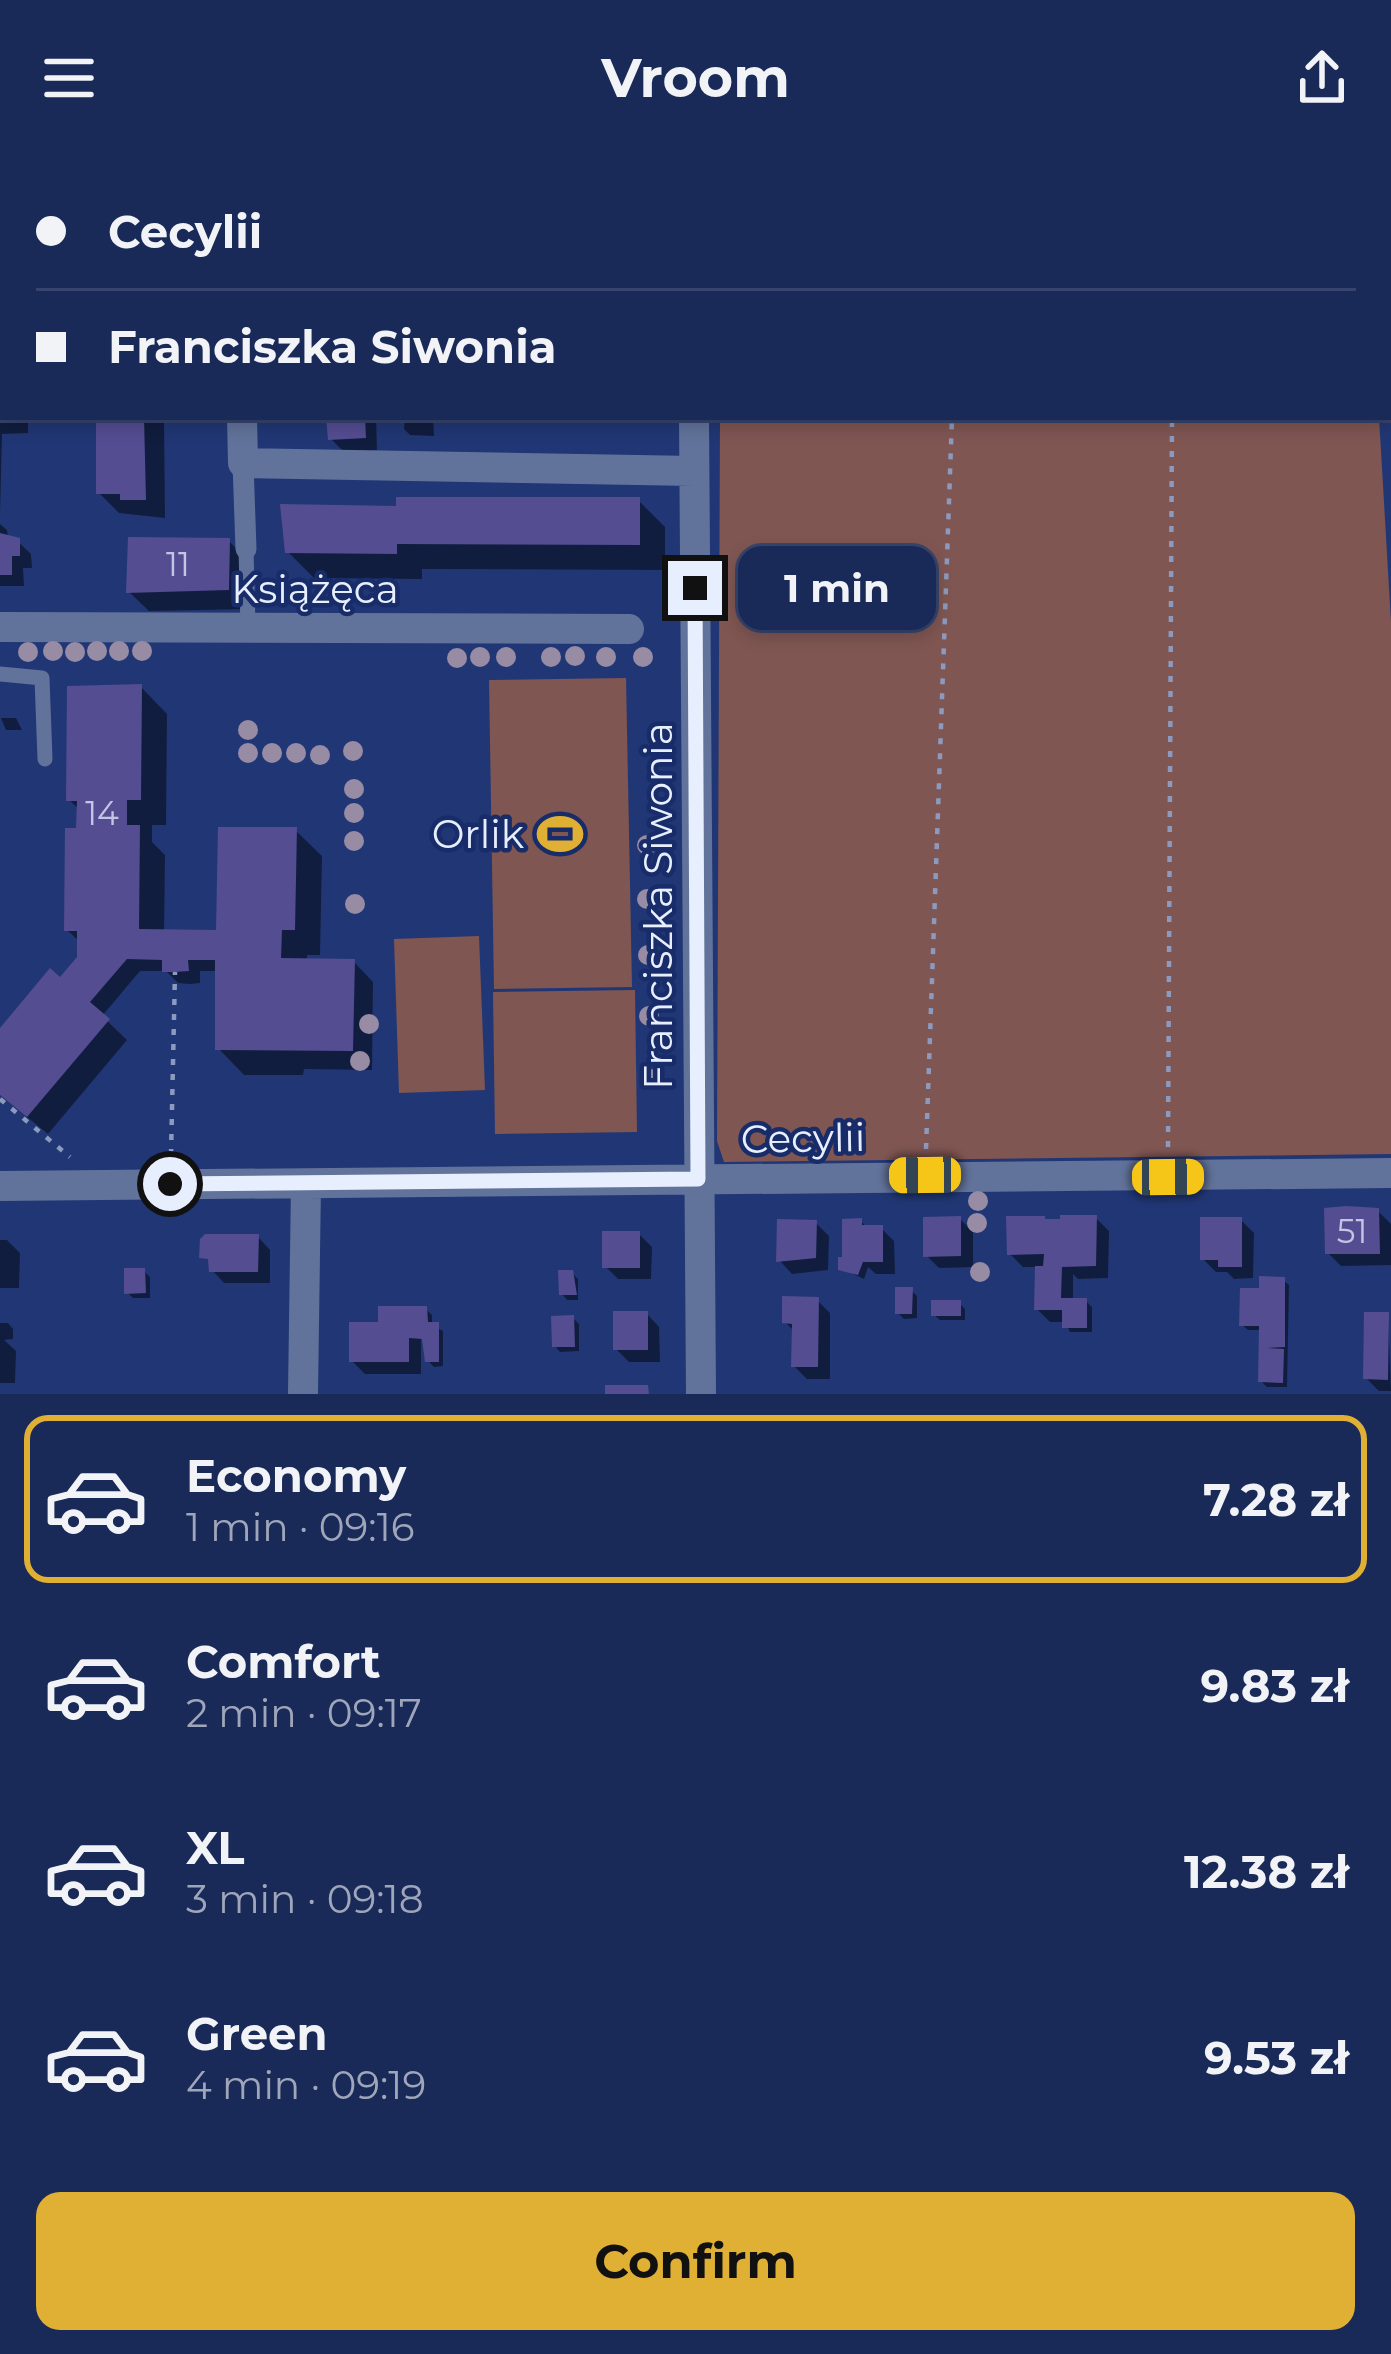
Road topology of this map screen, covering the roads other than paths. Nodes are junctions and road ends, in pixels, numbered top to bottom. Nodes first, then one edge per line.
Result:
1 (242, 420) edge
2 (694, 420) edge
3 (242, 463) junction
4 (694, 471) junction
5 (246, 549) joint
6 (0, 627) edge
7 (248, 627) junction
8 (629, 629) dead end
9 (0, 674) edge
10 (45, 759) dead end
11 (1391, 1173) edge
12 (698, 1179) junction
13 (306, 1184) junction
14 (0, 1186) edge
15 (303, 1394) edge
16 (701, 1394) edge

1 - 3 street
2 - 4 street, Franciszka Siwonia
3 - 4 street
3 - 5 street
4 - 12 street, Franciszka Siwonia
5 - 7 lane
6 - 7 street, Książęca
7 - 8 street, Książęca
9 - 10 lane
11 - 12 street, Cecylii
12 - 13 street, Cecylii
12 - 16 street, Franciszka Siwonia
13 - 14 street, Cecylii
13 - 15 street

